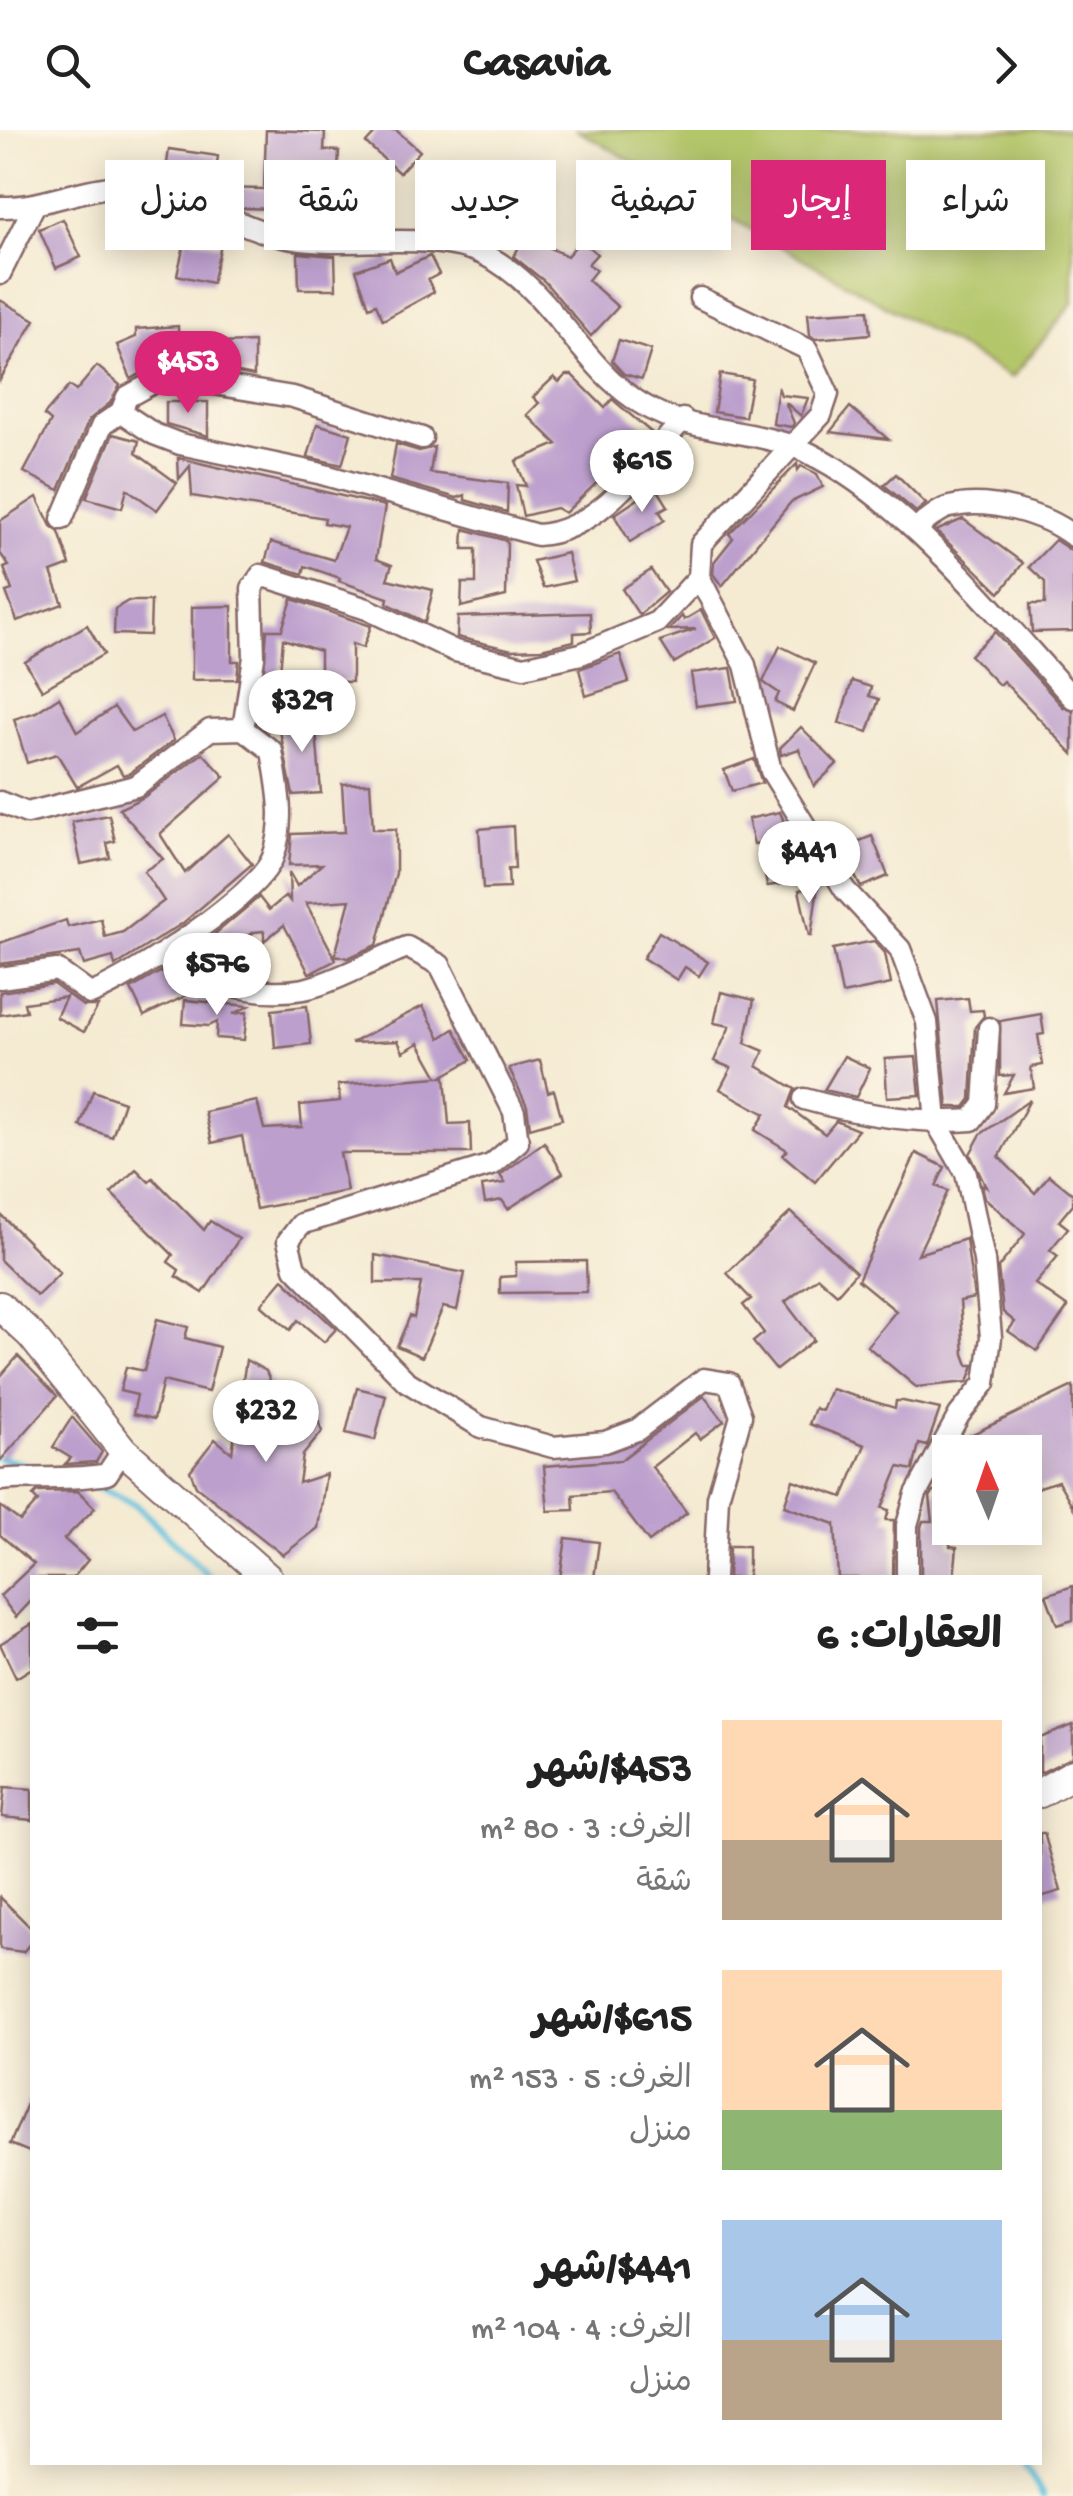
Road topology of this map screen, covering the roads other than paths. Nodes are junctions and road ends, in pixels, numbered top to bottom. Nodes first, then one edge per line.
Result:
1 (0, 207) edge
2 (33, 208) junction
3 (0, 274) edge
4 (700, 298) dead end
5 (122, 412) junction
6 (682, 419) junction
7 (422, 438) dead end
8 (793, 446) junction
9 (62, 519) dead end
10 (916, 528) junction
11 (1073, 536) edge
12 (699, 578) junction
13 (1073, 698) edge
14 (243, 729) junction
15 (0, 802) edge
16 (161, 957) junction
17 (0, 978) edge
18 (989, 1028) dead end
19 (804, 1100) dead end
20 (936, 1122) junction
21 (0, 1306) edge
22 (123, 1450) junction
23 (0, 1480) edge
24 (265, 1575) edge
25 (714, 1575) edge
26 (907, 1575) edge
27 (1073, 1774) edge
28 (1042, 1792) edge

1 - 2 street
2 - 3 street
2 - 6 street
4 - 8 street
5 - 6 street
5 - 7 street
5 - 9 street
6 - 8 street
8 - 10 street
8 - 12 street
10 - 11 street
10 - 13 street
12 - 14 street
12 - 20 street
14 - 15 street
14 - 16 street
16 - 17 street
16 - 25 street
18 - 20 street
19 - 20 street
20 - 26 street
21 - 22 street
22 - 23 street
22 - 24 street
27 - 28 street

